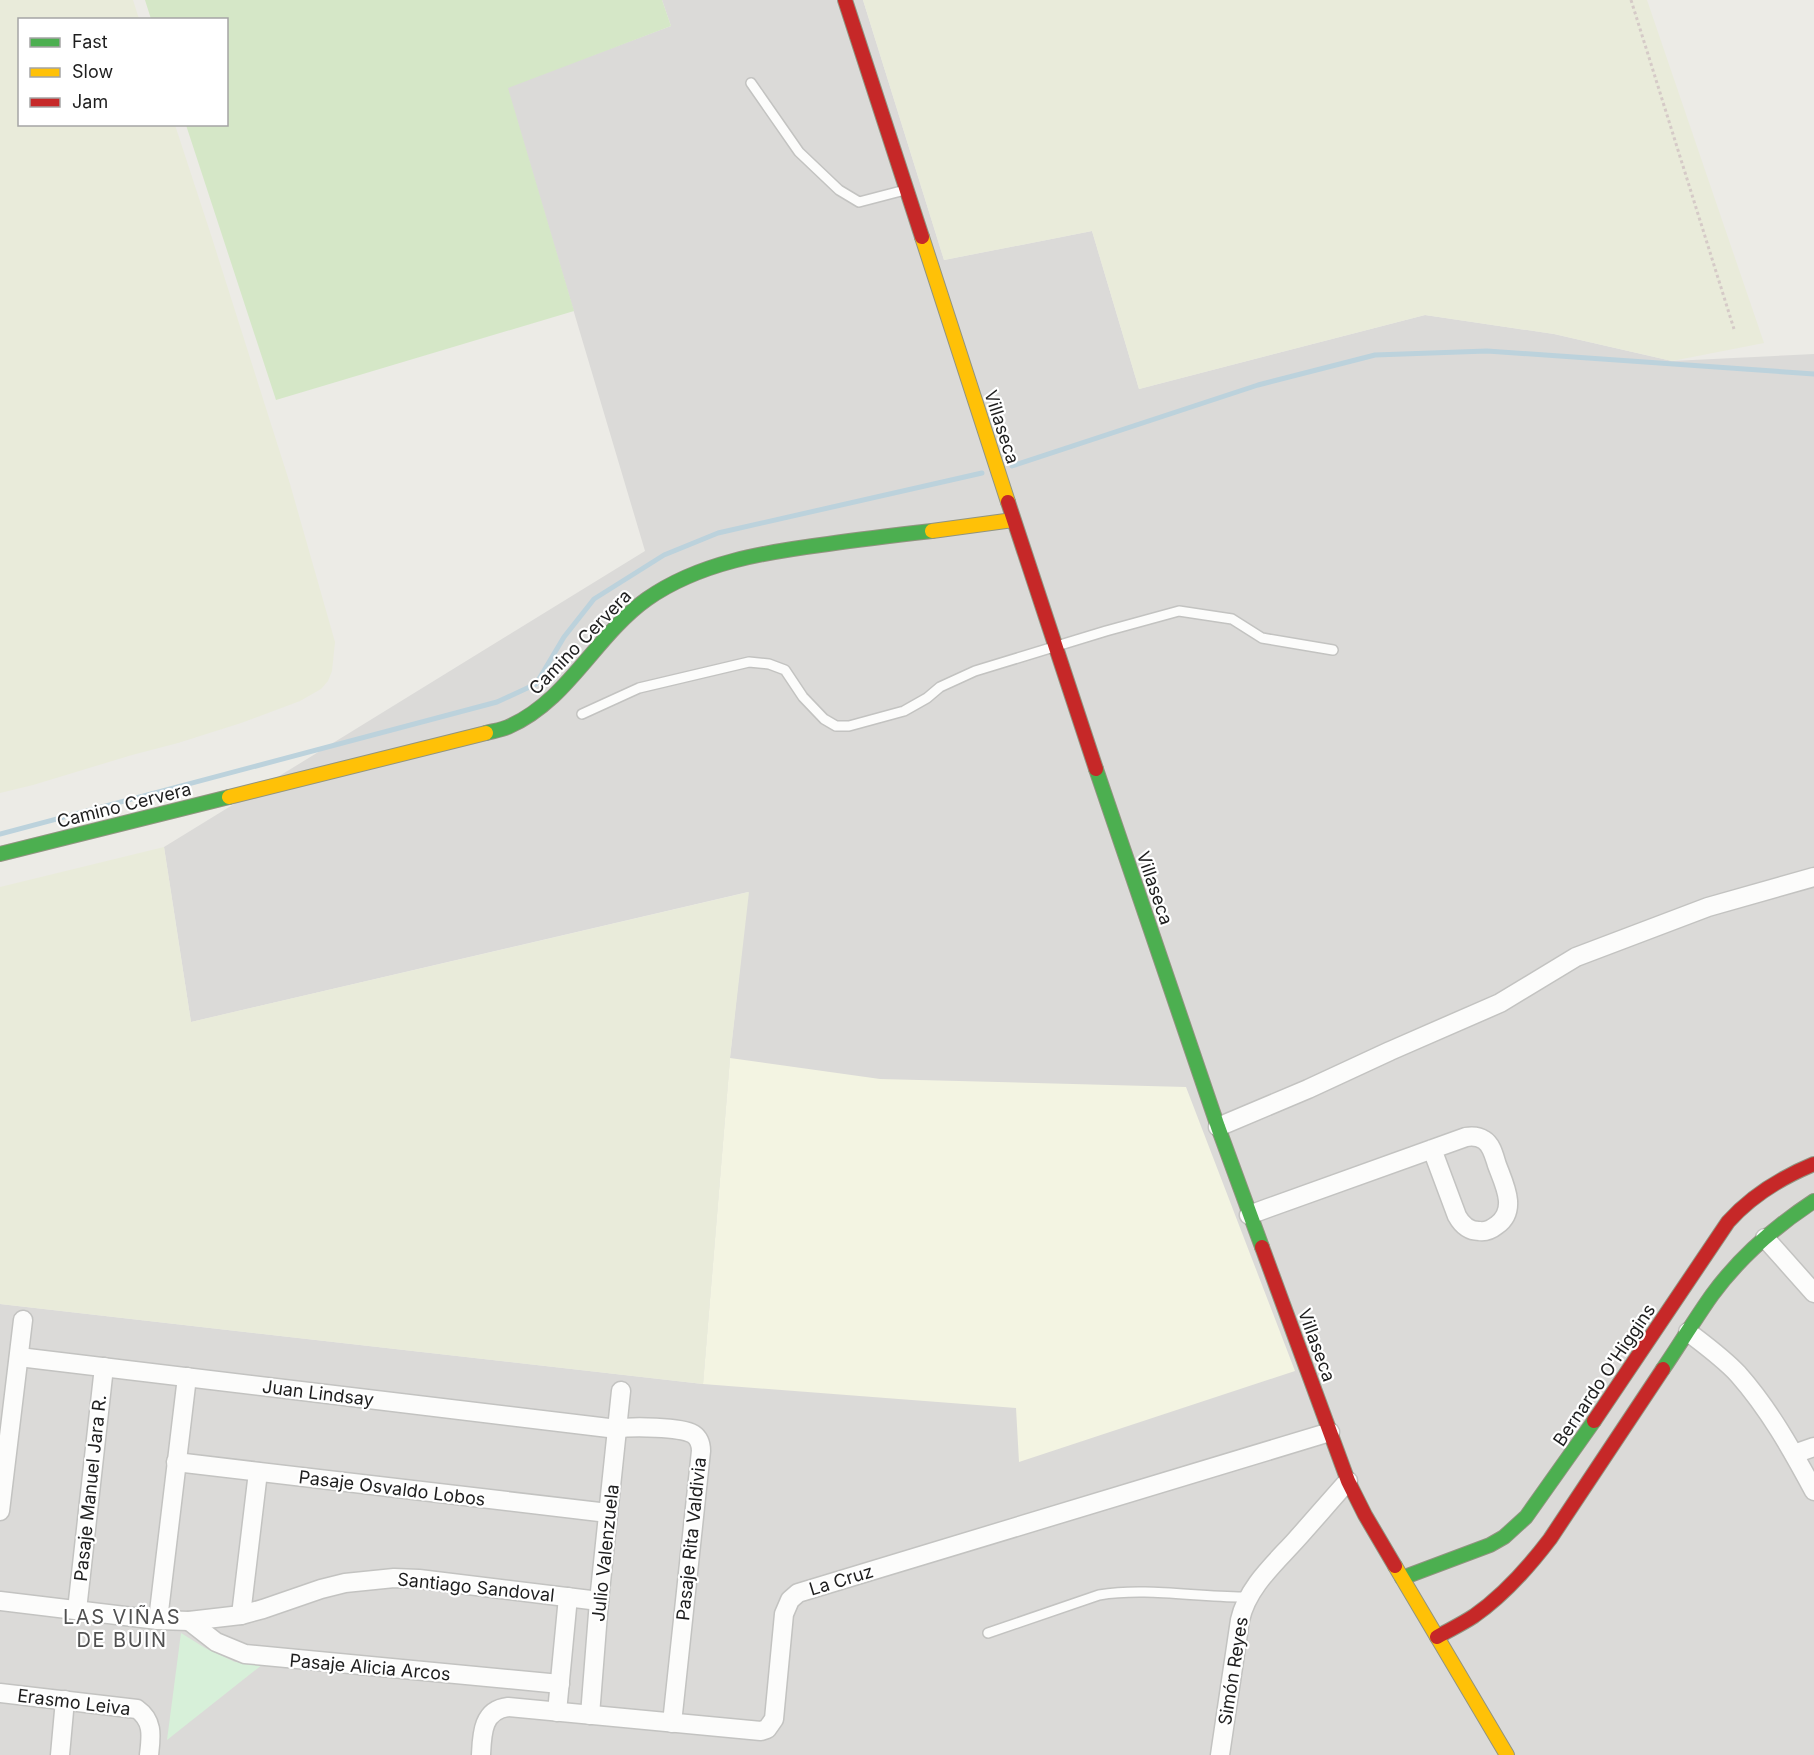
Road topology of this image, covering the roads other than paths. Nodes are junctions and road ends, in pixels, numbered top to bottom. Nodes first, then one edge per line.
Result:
1 (845, 0) edge
2 (752, 83) dead end
3 (906, 190) junction
4 (1013, 520) junction
5 (1054, 648) junction
6 (1333, 650) dead end
7 (582, 714) dead end
8 (0, 854) edge
9 (1814, 877) edge
10 (1218, 1127) junction
11 (1432, 1149) junction
12 (1814, 1164) edge
13 (1814, 1201) edge
14 (1249, 1215) junction
15 (1765, 1238) junction
16 (1690, 1279) junction
17 (1814, 1293) edge
18 (1713, 1294) junction
19 (23, 1320) dead end
20 (1688, 1332) junction
21 (19, 1357) junction
22 (104, 1367) junction
23 (187, 1377) junction
24 (621, 1390) dead end
25 (617, 1429) junction
26 (1330, 1432) junction
27 (1814, 1447) edge
28 (1794, 1454) junction
29 (176, 1462) junction
30 (258, 1472) junction
31 (1348, 1481) junction
32 (1814, 1491) edge
33 (0, 1511) edge
34 (608, 1513) junction
35 (1402, 1578) junction
36 (568, 1597) junction
37 (1248, 1598) junction
38 (0, 1601) edge
39 (599, 1601) junction
40 (77, 1610) junction
41 (241, 1615) junction
42 (158, 1620) junction
43 (189, 1621) junction
44 (988, 1633) dead end
45 (1437, 1637) junction
46 (560, 1684) junction
47 (0, 1693) edge
48 (65, 1700) junction
49 (557, 1712) junction
50 (590, 1715) junction
51 (672, 1723) junction
52 (60, 1755) edge
53 (149, 1755) edge
54 (481, 1755) edge
55 (1220, 1755) edge
56 (1506, 1755) edge

1 - 3 street, Villaseca
2 - 3 lane
3 - 4 street, Villaseca
4 - 5 street, Villaseca
4 - 8 street, Camino Cervera
5 - 6 lane
5 - 7 lane
5 - 10 street, Villaseca
9 - 10 street
10 - 14 street, Villaseca
11 - 11 street
11 - 14 street
12 - 16 street, Bernardo O'Higgins
13 - 15 street
14 - 26 street, Villaseca
15 - 17 street
15 - 18 street
16 - 18 street
16 - 35 street, Bernardo O'Higgins
18 - 20 street
19 - 21 street
20 - 28 street
20 - 45 street
21 - 22 street, Juan Lindsay
21 - 33 street
22 - 23 street, Juan Lindsay
22 - 40 street, Pasaje Manuel Jara R.
23 - 25 street, Juan Lindsay
23 - 29 street
24 - 25 street, Julio Valenzuela
25 - 34 street, Julio Valenzuela
25 - 51 street, Pasaje Rita Valdivia
26 - 31 street, Villaseca
26 - 51 street, La Cruz
27 - 28 street
28 - 32 street
29 - 30 street, Pasaje Osvaldo Lobos
29 - 42 street
30 - 34 street, Pasaje Osvaldo Lobos
30 - 41 street
31 - 35 street, Villaseca
31 - 37 street, Simón Reyes
34 - 39 street, Julio Valenzuela
35 - 45 street, Villaseca
36 - 39 street, Santiago Sandoval
36 - 41 street, Santiago Sandoval
36 - 46 street, Julio Valenzuela
37 - 44 lane
37 - 55 street, Simón Reyes
38 - 40 street, Santiago Sandoval
39 - 50 street, Julio Valenzuela
40 - 42 street, Santiago Sandoval
41 - 43 street, Santiago Sandoval
42 - 43 street, Santiago Sandoval
43 - 46 street, Pasaje Alicia Arcos
45 - 56 street, Villaseca
46 - 49 street, Julio Valenzuela
47 - 48 street, Erasmo Leiva
48 - 52 street
48 - 53 street, Erasmo Leiva
49 - 50 street, La Cruz
49 - 54 street, La Cruz
50 - 51 street, La Cruz

